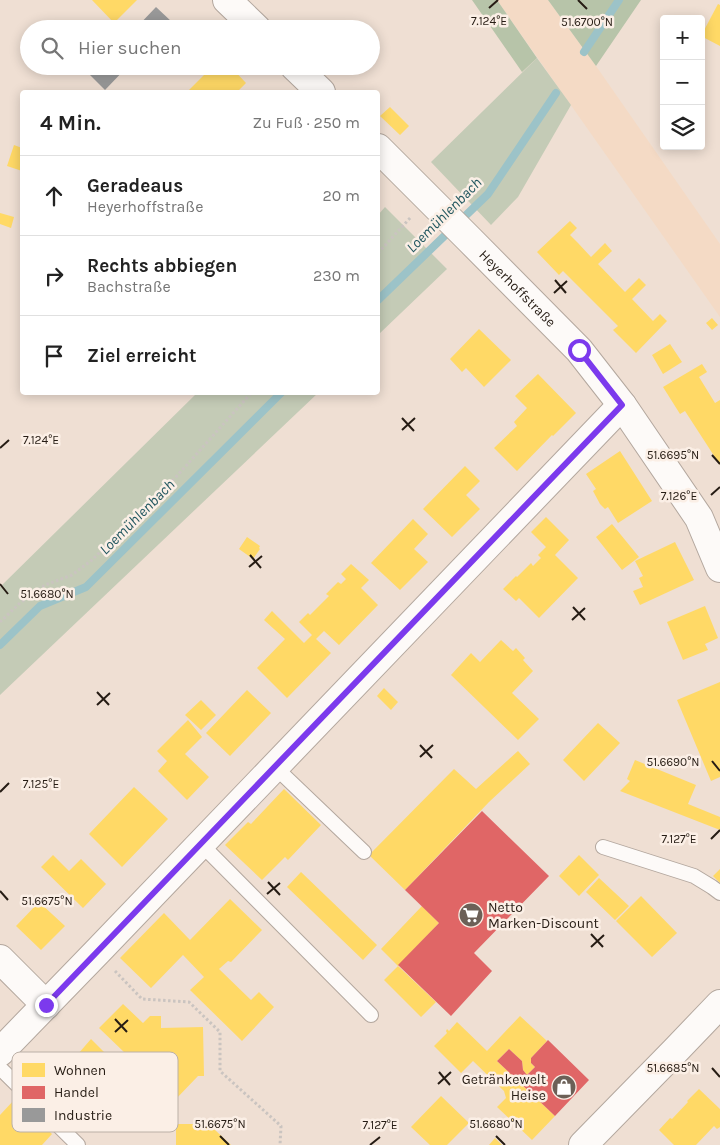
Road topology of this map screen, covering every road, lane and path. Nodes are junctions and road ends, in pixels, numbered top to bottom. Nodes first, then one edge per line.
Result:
1 (228, 0) edge
2 (247, 20) edge
3 (303, 75) edge
4 (319, 90) edge
5 (380, 150) edge
6 (432, 202) junction
7 (380, 251) edge
8 (249, 395) edge
9 (622, 405) junction
10 (720, 568) edge
11 (0, 622) edge
12 (275, 767) junction
13 (201, 844) junction
14 (603, 847) dead end
15 (364, 852) dead end
16 (720, 893) edge
17 (97, 952) junction
18 (0, 959) edge
19 (720, 1004) edge
20 (46, 1005) junction
21 (371, 1014) dead end
22 (0, 1052) edge
23 (0, 1068) edge
24 (12, 1080) edge
25 (65, 1132) edge
26 (78, 1145) edge
27 (280, 1145) edge
28 (583, 1145) edge

1 - 2 street
3 - 4 street
5 - 6 street, Heyerhoffstraße
6 - 7 path
6 - 9 street, Heyerhoffstraße
8 - 11 path
9 - 10 street, Heyerhoffstraße
9 - 12 street
12 - 13 street
12 - 15 lane
13 - 17 street
13 - 21 lane
14 - 16 lane
17 - 20 street
17 - 27 path
18 - 20 street
19 - 28 street
20 - 22 street
23 - 24 lane
25 - 26 lane

